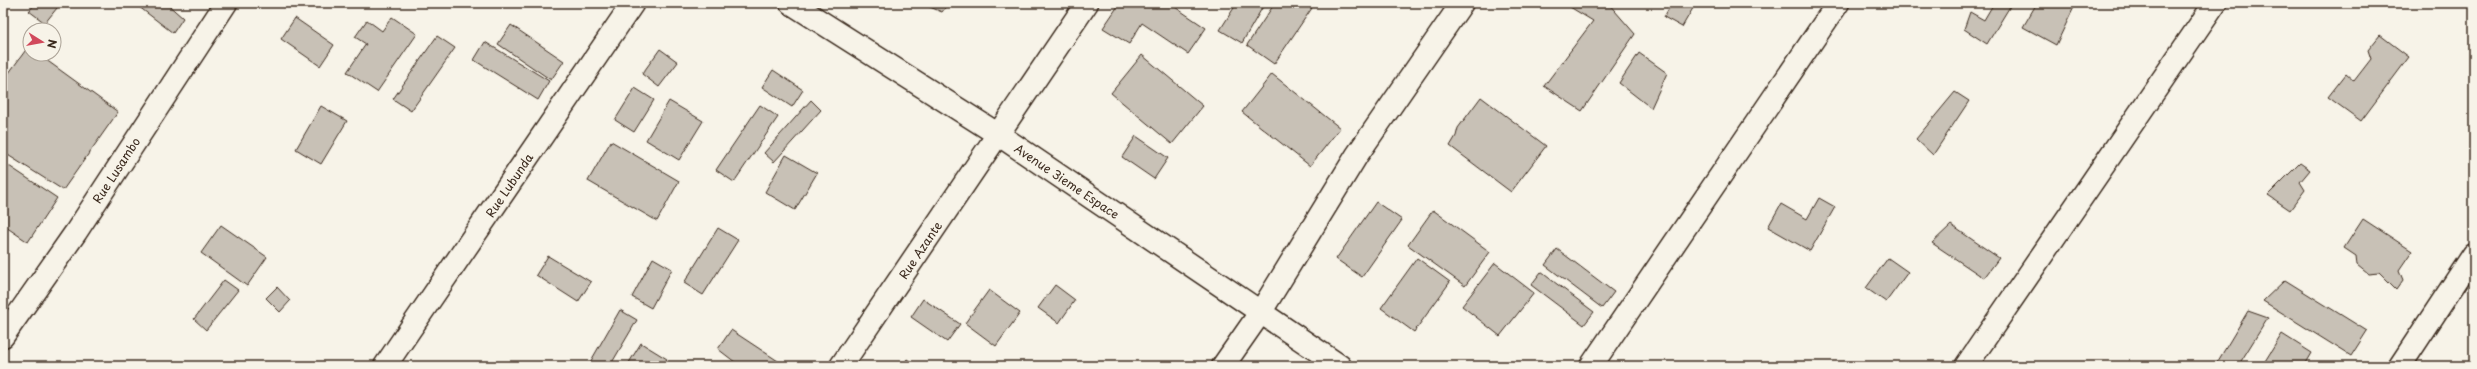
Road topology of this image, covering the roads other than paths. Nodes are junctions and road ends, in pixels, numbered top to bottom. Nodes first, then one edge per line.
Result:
1 (226, 3) edge
2 (633, 3) edge
3 (791, 3) edge
4 (1087, 3) edge
5 (1462, 3) edge
6 (1838, 3) edge
7 (2215, 3) edge
8 (999, 135) junction
9 (2474, 254) edge
10 (1260, 313) junction
11 (3, 336) edge
12 (385, 366) edge
13 (841, 366) edge
14 (1223, 366) edge
15 (1340, 366) edge
16 (1592, 366) edge
17 (1966, 366) edge
18 (2400, 366) edge

1 - 11 street, Rue Lusambo
2 - 12 street, Rue Lubunda
3 - 8 street, Avenue 3ieme Espace
4 - 8 street, Rue Azante
5 - 10 street
6 - 16 street
7 - 17 street
8 - 10 street, Avenue 3ieme Espace
8 - 13 street, Rue Azante
9 - 18 street
10 - 14 street
10 - 15 street, Avenue 3ieme Espace

